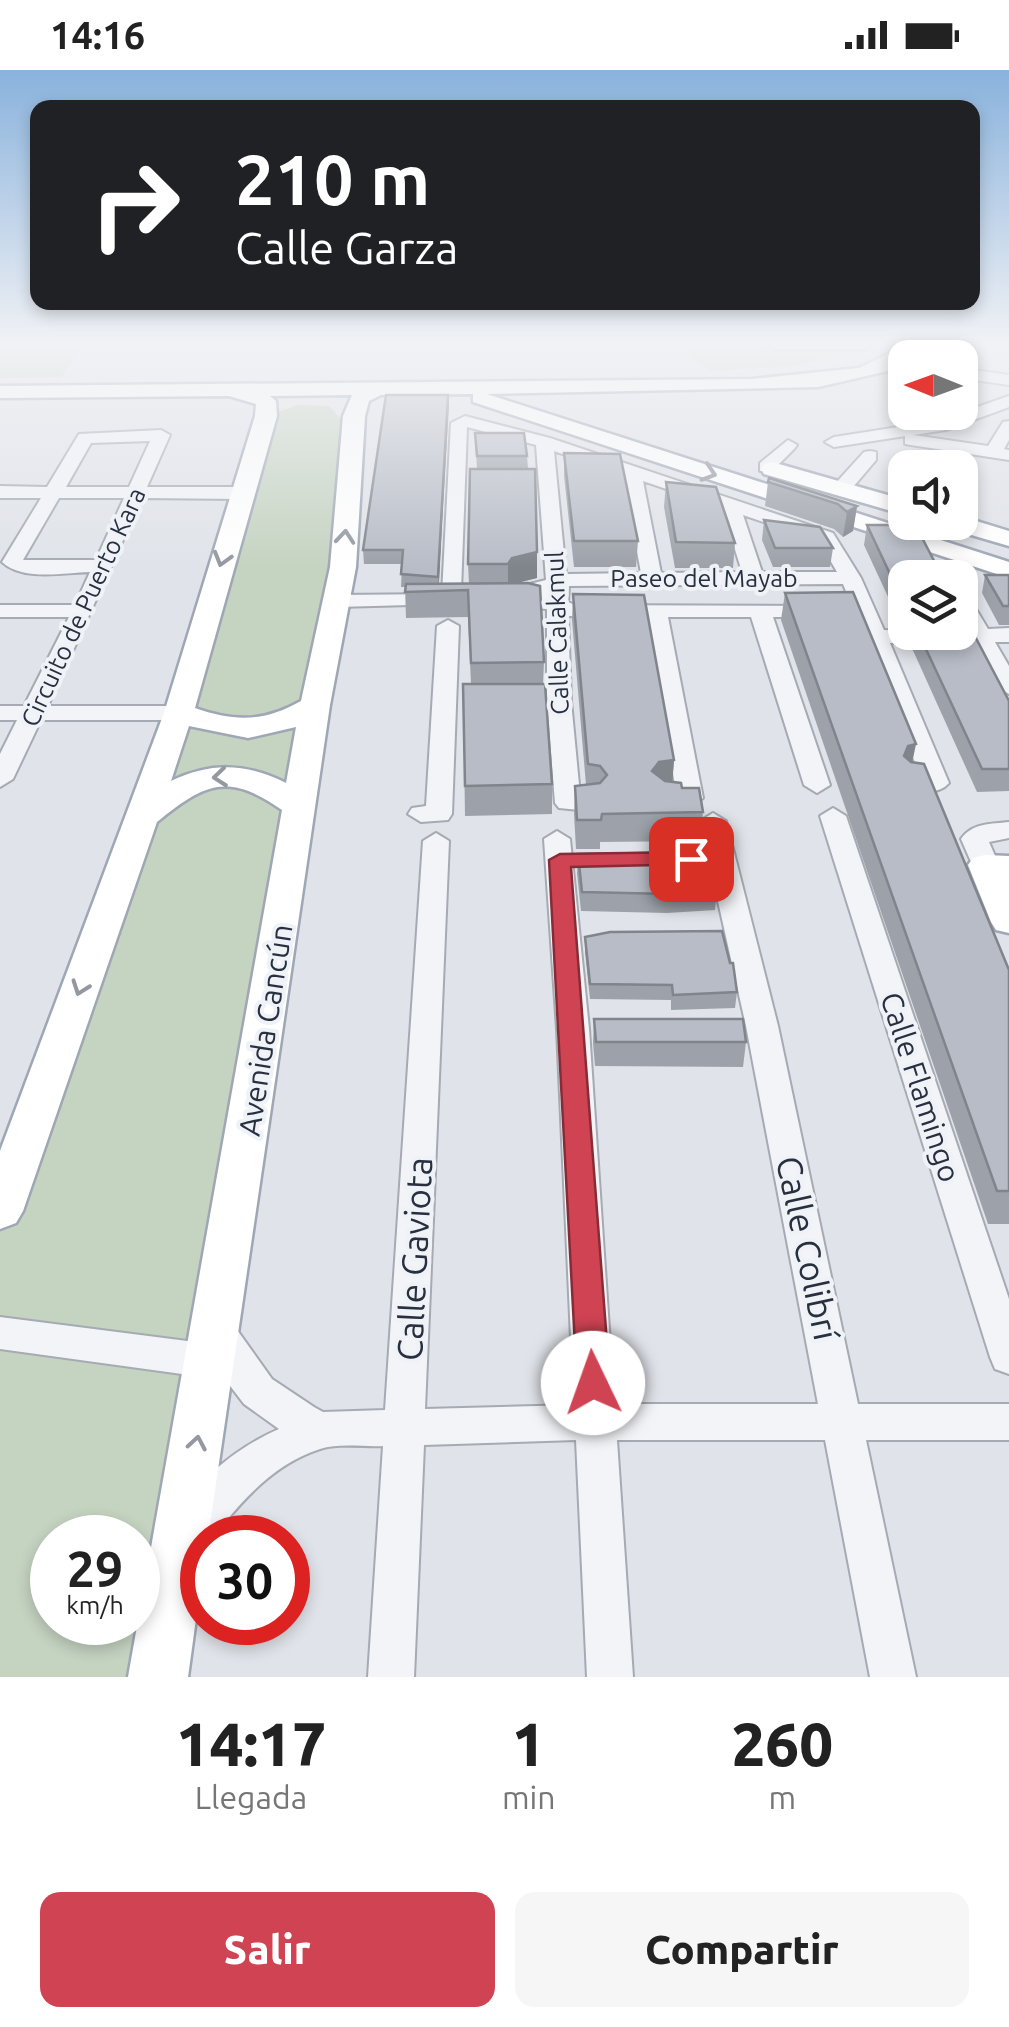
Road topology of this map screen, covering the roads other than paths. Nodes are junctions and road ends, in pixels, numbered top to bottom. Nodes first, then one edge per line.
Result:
1 (265, 418) edge
2 (354, 418) edge
3 (540, 418) edge
4 (600, 418) edge
5 (962, 418) edge
6 (1009, 426) edge
7 (880, 435) junction
8 (670, 438) junction
9 (544, 442) junction
10 (834, 442) dead end
11 (788, 445) dead end
12 (630, 447) junction
13 (1001, 454) edge
14 (870, 456) dead end
15 (766, 467) junction
16 (632, 472) junction
17 (841, 490) junction
18 (0, 492) edge
19 (53, 492) junction
20 (138, 492) junction
21 (240, 492) junction
22 (888, 503) edge
23 (730, 505) junction
24 (978, 530) edge
25 (1009, 540) edge
26 (103, 566) junction
27 (1009, 570) edge
28 (603, 578) junction
29 (652, 578) junction
30 (703, 578) junction
31 (754, 578) junction
32 (850, 578) junction
33 (557, 594) junction
34 (474, 595) junction
35 (338, 596) junction
36 (864, 609) junction
37 (0, 611) edge
38 (83, 611) junction
39 (605, 611) junction
40 (656, 611) junction
41 (760, 611) junction
42 (711, 612) junction
43 (448, 626) dead end
44 (978, 631) edge
45 (1009, 635) edge
46 (981, 636) junction
47 (875, 637) junction
48 (1009, 687) edge
49 (316, 705) junction
50 (0, 712) edge
51 (35, 712) junction
52 (178, 713) junction
53 (0, 779) edge
54 (914, 783) edge
55 (817, 785) dead end
56 (666, 799) edge
57 (589, 803) edge
58 (301, 808) junction
59 (833, 816) dead end
60 (142, 817) junction
61 (712, 822) dead end
62 (1009, 830) edge
63 (565, 853) dead end
64 (989, 857) edge
65 (724, 858) junction
66 (688, 859) edge
67 (1009, 922) edge
68 (742, 932) junction
69 (703, 933) edge
70 (724, 1026) edge
71 (762, 1026) junction
72 (611, 1028) edge
73 (573, 1029) junction
74 (0, 1211) edge
75 (0, 1332) edge
76 (213, 1346) junction
77 (1009, 1358) edge
78 (596, 1422) junction
79 (844, 1422) junction
80 (1009, 1422) edge
81 (404, 1428) junction
82 (320, 1430) junction
83 (185, 1515) edge
84 (203, 1515) edge
85 (180, 1542) edge
86 (158, 1677) edge
87 (391, 1677) edge
88 (610, 1677) edge
89 (893, 1677) edge

1 - 21 main road
35 -> 2 main road, Avenida Cancún
3 - 12 main road
4 - 8 main road
5 - 7 street
6 - 13 street
7 - 10 street
7 - 13 street
8 - 12 main road
8 - 15 main road
9 - 16 street
9 - 33 street, Calle Calakmul
9 - 34 street
11 - 15 street
12 -> 27 main road
14 - 17 street
15 - 17 main road
16 - 23 street
16 - 29 street
17 - 22 main road
18 - 19 street
19 - 20 street
19 - 20 street, Circuito de Puerto Kara
19 - 26 street
20 - 21 street
20 - 26 street, Circuito de Puerto Kara
21 -> 52 main road
23 - 31 street
23 - 32 street
24 - 25 main road
26 - 38 street, Circuito de Puerto Kara
28 - 29 street, Paseo del Mayab
28 - 33 street, Paseo del Mayab
28 - 39 street
29 - 30 street, Paseo del Mayab
30 - 31 street, Paseo del Mayab
30 - 42 street
31 - 32 street, Paseo del Mayab
32 - 36 street
33 - 34 street
33 - 39 street, Paseo del Mayab
33 - 57 street, Calle Calakmul
34 - 35 street
35 - 49 main road, Avenida Cancún
36 - 41 street, Paseo del Mayab
36 - 47 street
37 - 38 street
38 - 51 street, Circuito de Puerto Kara
39 - 40 street, Paseo del Mayab
40 - 42 street, Paseo del Mayab
40 - 56 street
41 - 42 street, Paseo del Mayab
41 - 55 street
43 - 81 street, Calle Gaviota
44 - 46 street
45 - 46 street
46 - 47 street
46 - 48 street
47 - 54 street
49 - 52 main road
49 - 58 main road, Avenida Cancún
50 - 51 street
51 - 52 street
51 - 53 street, Circuito de Puerto Kara
52 - 60 main road
58 -> 60 main road
58 - 76 main road, Avenida Cancún
59 - 77 street, Calle Flamingo
60 -> 74 main road
61 - 65 street, Calle Colibrí
62 - 64 street
63 - 73 street
64 - 67 main road
65 - 66 street
65 - 68 street, Calle Colibrí
68 - 69 street
68 - 71 street, Calle Colibrí
70 - 71 street
71 - 79 street, Calle Colibrí
72 - 73 street
73 - 78 street
75 - 76 street
76 - 82 street
83 -> 76 main road, Avenida Cancún
78 - 79 street
78 - 81 street
78 - 88 street
79 - 80 street
79 - 89 street, Calle Colibrí
81 - 82 street
81 - 87 street, Calle Gaviota
82 - 84 street
85 - 86 main road, Avenida Cancún

